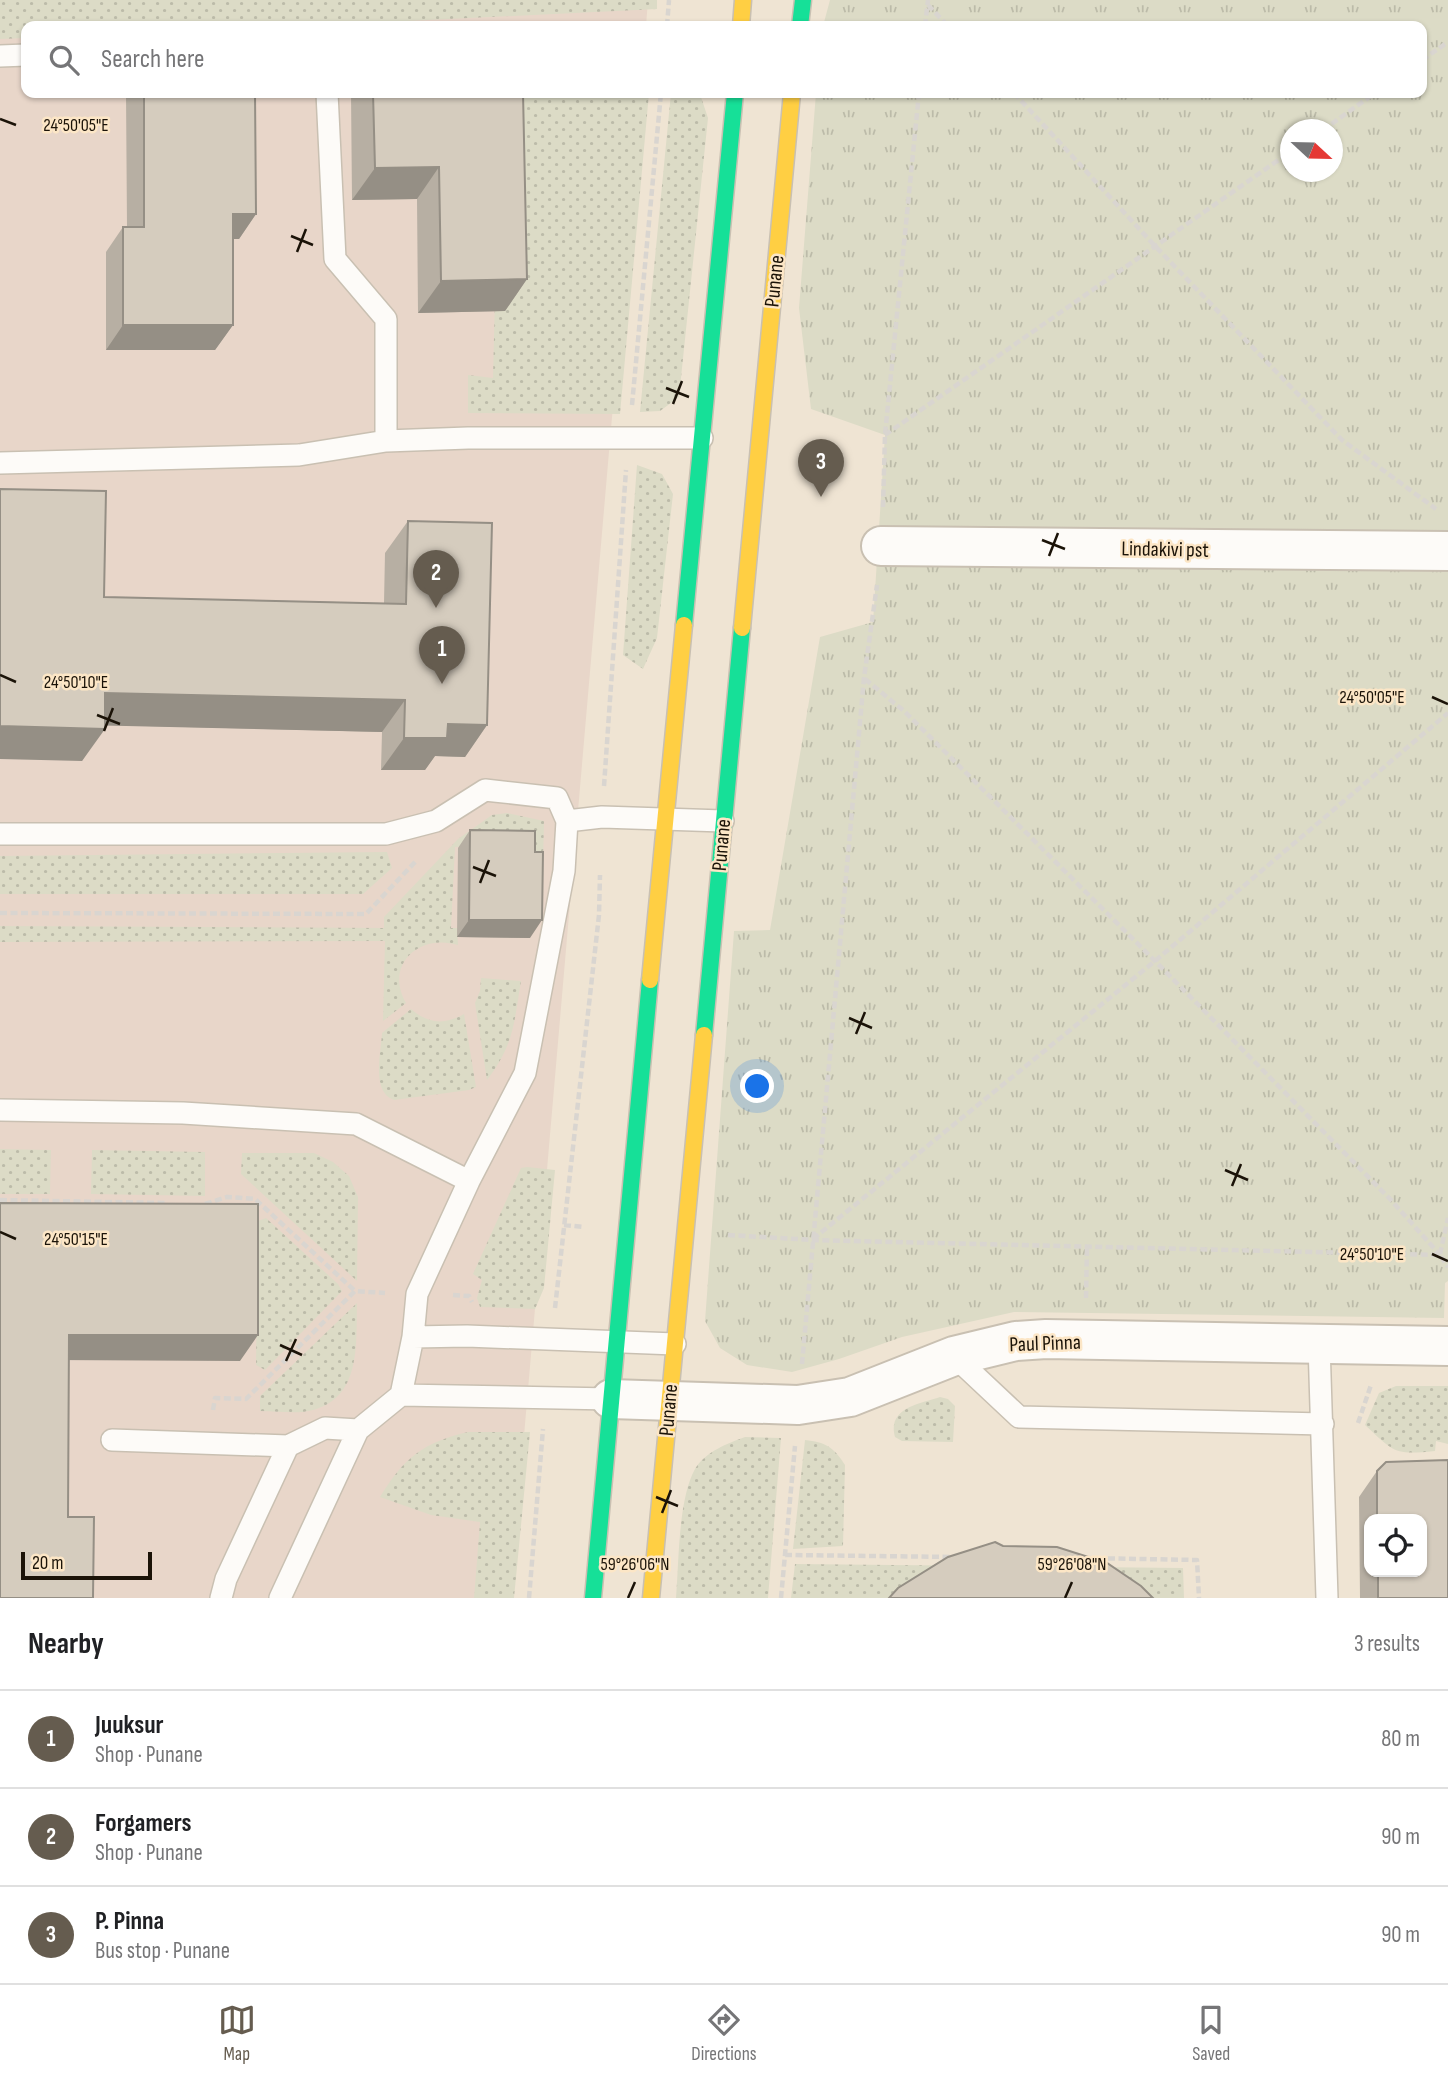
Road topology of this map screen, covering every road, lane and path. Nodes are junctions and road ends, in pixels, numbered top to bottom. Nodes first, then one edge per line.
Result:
1 (669, 0) edge
2 (743, 0) edge
3 (803, 0) edge
4 (928, 3) edge
5 (667, 21) edge
6 (741, 21) edge
7 (801, 21) edge
8 (926, 21) edge
9 (944, 21) edge
10 (1448, 42) edge
11 (21, 55) edge
12 (0, 56) edge
13 (1427, 57) edge
14 (327, 98) edge
15 (735, 98) edge
16 (793, 98) edge
17 (919, 98) edge
18 (1019, 98) edge
19 (1369, 98) edge
20 (1339, 119) edge
21 (1280, 159) edge
22 (1155, 246) junction
23 (885, 435) junction
24 (702, 438) junction
25 (386, 441) junction
26 (0, 463) edge
27 (1440, 512) dead end
28 (881, 546) junction
29 (1448, 551) edge
30 (864, 678) junction
31 (1448, 713) edge
32 (665, 818) junction
33 (567, 821) junction
34 (723, 821) junction
35 (0, 834) edge
36 (421, 857) dead end
37 (0, 913) edge
38 (1156, 961) junction
39 (0, 1110) edge
40 (469, 1181) junction
41 (0, 1200) edge
42 (179, 1204) edge
43 (192, 1204) edge
44 (1448, 1218) edge
45 (564, 1225) dead end
46 (583, 1227) dead end
47 (724, 1235) dead end
48 (813, 1240) junction
49 (1440, 1255) junction
50 (1448, 1267) edge
51 (355, 1291) junction
52 (417, 1294) junction
53 (476, 1311) dead end
54 (413, 1337) junction
55 (617, 1342) junction
56 (675, 1343) junction
57 (1319, 1344) junction
58 (1448, 1346) edge
59 (954, 1356) junction
60 (401, 1395) junction
61 (611, 1399) junction
62 (669, 1400) junction
63 (1323, 1424) junction
64 (358, 1430) junction
65 (112, 1440) dead end
66 (206, 1443) junction
67 (288, 1446) junction
68 (785, 1555) dead end
69 (963, 1557) edge
70 (1073, 1558) edge
71 (221, 1598) edge
72 (280, 1598) edge
73 (593, 1598) edge
74 (651, 1598) edge
75 (1199, 1598) edge
76 (1327, 1598) edge

1 - 5 path
2 - 6 main road
3 - 7 main road
4 - 8 path
4 - 9 path
10 - 13 path
11 - 12 lane
14 - 25 lane
15 - 24 main road
16 - 34 main road, Punane
17 - 23 path
18 - 22 path
19 - 20 path
21 - 22 path
22 - 23 path
22 - 27 path
23 - 28 path
24 - 25 lane
24 - 32 main road
25 - 26 lane
28 - 29 street, Lindakivi pst
28 - 30 path
30 - 38 path
30 - 48 path
31 - 38 path
32 - 33 lane
32 - 34 lane
32 - 55 main road
33 - 35 lane
33 - 40 lane
34 - 56 main road, Punane
36 - 37 path
38 - 48 path
38 - 49 path
39 - 40 lane
40 - 52 lane
41 - 42 path
43 - 51 path
44 - 49 path
45 - 46 path
47 - 48 path
48 - 49 path
49 - 50 path
51 - 52 path
51 - 66 path
52 - 53 path
52 - 54 lane
54 - 55 lane
54 - 60 lane
55 - 56 lane
55 - 61 main road
56 - 62 main road, Punane
57 - 58 street, Paul Pinna
57 - 59 street, Paul Pinna
57 - 63 lane
59 - 62 street, Paul Pinna
59 - 63 lane
60 - 61 lane
60 - 64 lane
61 - 62 street, Paul Pinna
61 - 73 main road
62 - 74 main road, Punane
63 - 76 lane
64 - 67 lane
64 - 72 lane
65 - 66 lane
66 - 67 lane
67 - 71 lane
68 - 69 path
70 - 75 path

